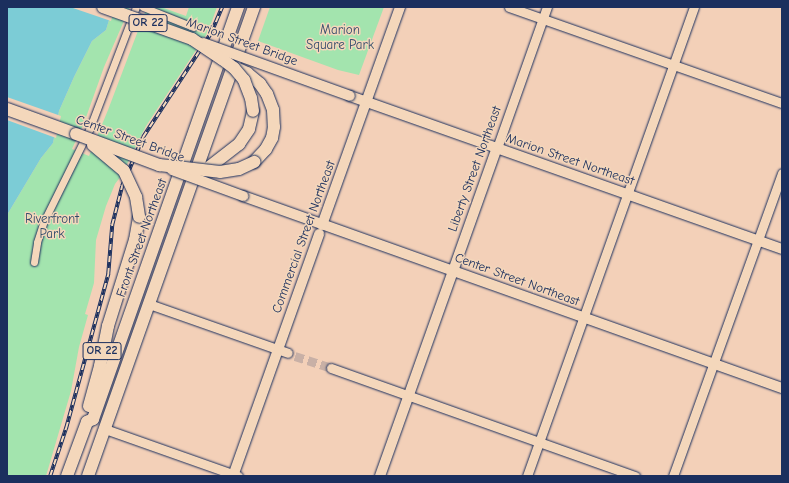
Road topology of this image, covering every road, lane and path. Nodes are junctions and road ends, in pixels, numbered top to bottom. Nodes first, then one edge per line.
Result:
1 (103, 7) edge
2 (136, 7) edge
3 (143, 7) edge
4 (238, 7) edge
5 (254, 7) edge
6 (400, 7) edge
7 (509, 7) edge
8 (547, 7) edge
9 (694, 7) edge
10 (543, 19) junction
11 (192, 33) junction
12 (673, 65) junction
13 (232, 66) junction
14 (350, 96) joint
15 (366, 102) junction
16 (782, 103) edge
17 (7, 109) edge
18 (76, 134) junction
19 (497, 148) junction
20 (159, 165) junction
21 (782, 173) edge
22 (193, 182) junction
23 (627, 194) junction
24 (243, 196) joint
25 (320, 230) junction
26 (757, 240) junction
27 (782, 249) edge
28 (34, 262) dead end
29 (453, 271) junction
30 (149, 304) junction
31 (583, 318) junction
32 (278, 350) junction
33 (292, 355) tunnel mouth
34 (713, 363) junction
35 (331, 368) tunnel mouth
36 (782, 388) edge
37 (409, 396) junction
38 (87, 422) junction
39 (105, 429) junction
40 (539, 442) junction
41 (235, 475) edge
42 (67, 476) edge
43 (88, 476) edge
44 (380, 476) edge
45 (527, 476) edge
46 (635, 476) edge
47 (673, 476) edge

1 - 11 highway, Marion Street Bridge / OR 22, bridge
2 - 28 street
3 - 11 street
4 - 38 highway, Front Street Northeast
5 - 13 highway
6 - 15 main road, Commercial Street Northeast
7 - 10 main road
8 - 10 main road, Liberty Street Northeast
9 - 12 main road
10 - 12 main road
10 - 19 main road, Liberty Street Northeast
11 - 14 main road, Marion Street Bridge, bridge
11 - 22 highway, OR 22, bridge
12 - 16 main road
12 - 23 main road
13 - 20 highway, bridge
13 - 22 highway
14 - 15 main road, Marion Street Northeast
15 - 19 main road, Marion Street Northeast
15 - 25 main road, Commercial Street Northeast
17 - 18 highway, Center Street Bridge / OR 22
18 - 20 highway, Center Street Bridge, bridge
18 - 38 highway, OR 22, bridge
19 - 23 main road, Marion Street Northeast
19 - 29 main road, Liberty Street Northeast
20 - 24 main road, Center Street Bridge, bridge
21 - 26 main road
22 - 30 highway, OR 22
23 - 26 main road, Marion Street Northeast
23 - 31 main road
24 - 25 main road, Center Street Northeast
25 - 29 main road, Center Street Northeast
25 - 32 main road, Commercial Street Northeast
26 - 27 main road, Marion Street Northeast
26 - 34 main road
29 - 31 main road, Center Street Northeast
29 - 37 main road, Liberty Street Northeast
30 - 32 main road
30 - 39 highway, OR 22
31 - 34 main road, Center Street Northeast
31 - 40 main road
32 - 33 main road
32 - 41 main road, Commercial Street Northeast
34 - 36 main road, Center Street Northeast
34 - 47 main road
35 - 37 main road
37 - 40 main road
37 - 44 main road, Liberty Street Northeast
38 - 42 highway, Front Street Northeast / OR 22
39 - 41 main road
39 - 43 highway, OR 22
40 - 45 main road
40 - 46 main road

